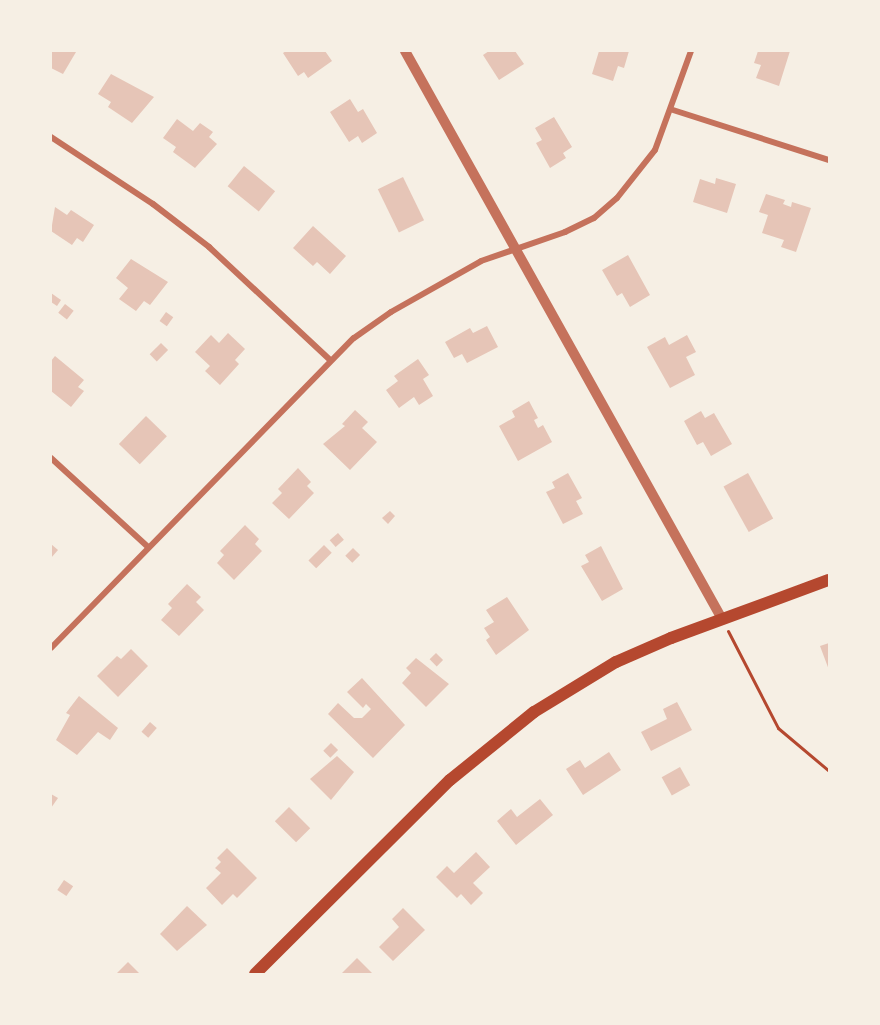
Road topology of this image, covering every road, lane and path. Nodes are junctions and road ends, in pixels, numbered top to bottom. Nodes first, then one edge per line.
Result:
1 (405, 51) edge
2 (692, 51) edge
3 (673, 110) junction
4 (51, 136) edge
5 (829, 160) edge
6 (518, 248) junction
7 (330, 360) junction
8 (51, 458) edge
9 (148, 547) junction
10 (829, 580) edge
11 (722, 619) junction
12 (51, 648) edge
13 (829, 771) edge
14 (255, 974) edge

1 - 6 street
2 - 3 street
3 - 5 street
3 - 6 street
4 - 7 street
6 - 7 street
6 - 11 street
7 - 9 street
8 - 9 street
9 - 12 street
10 - 11 main road
11 - 13 path
11 - 14 main road

